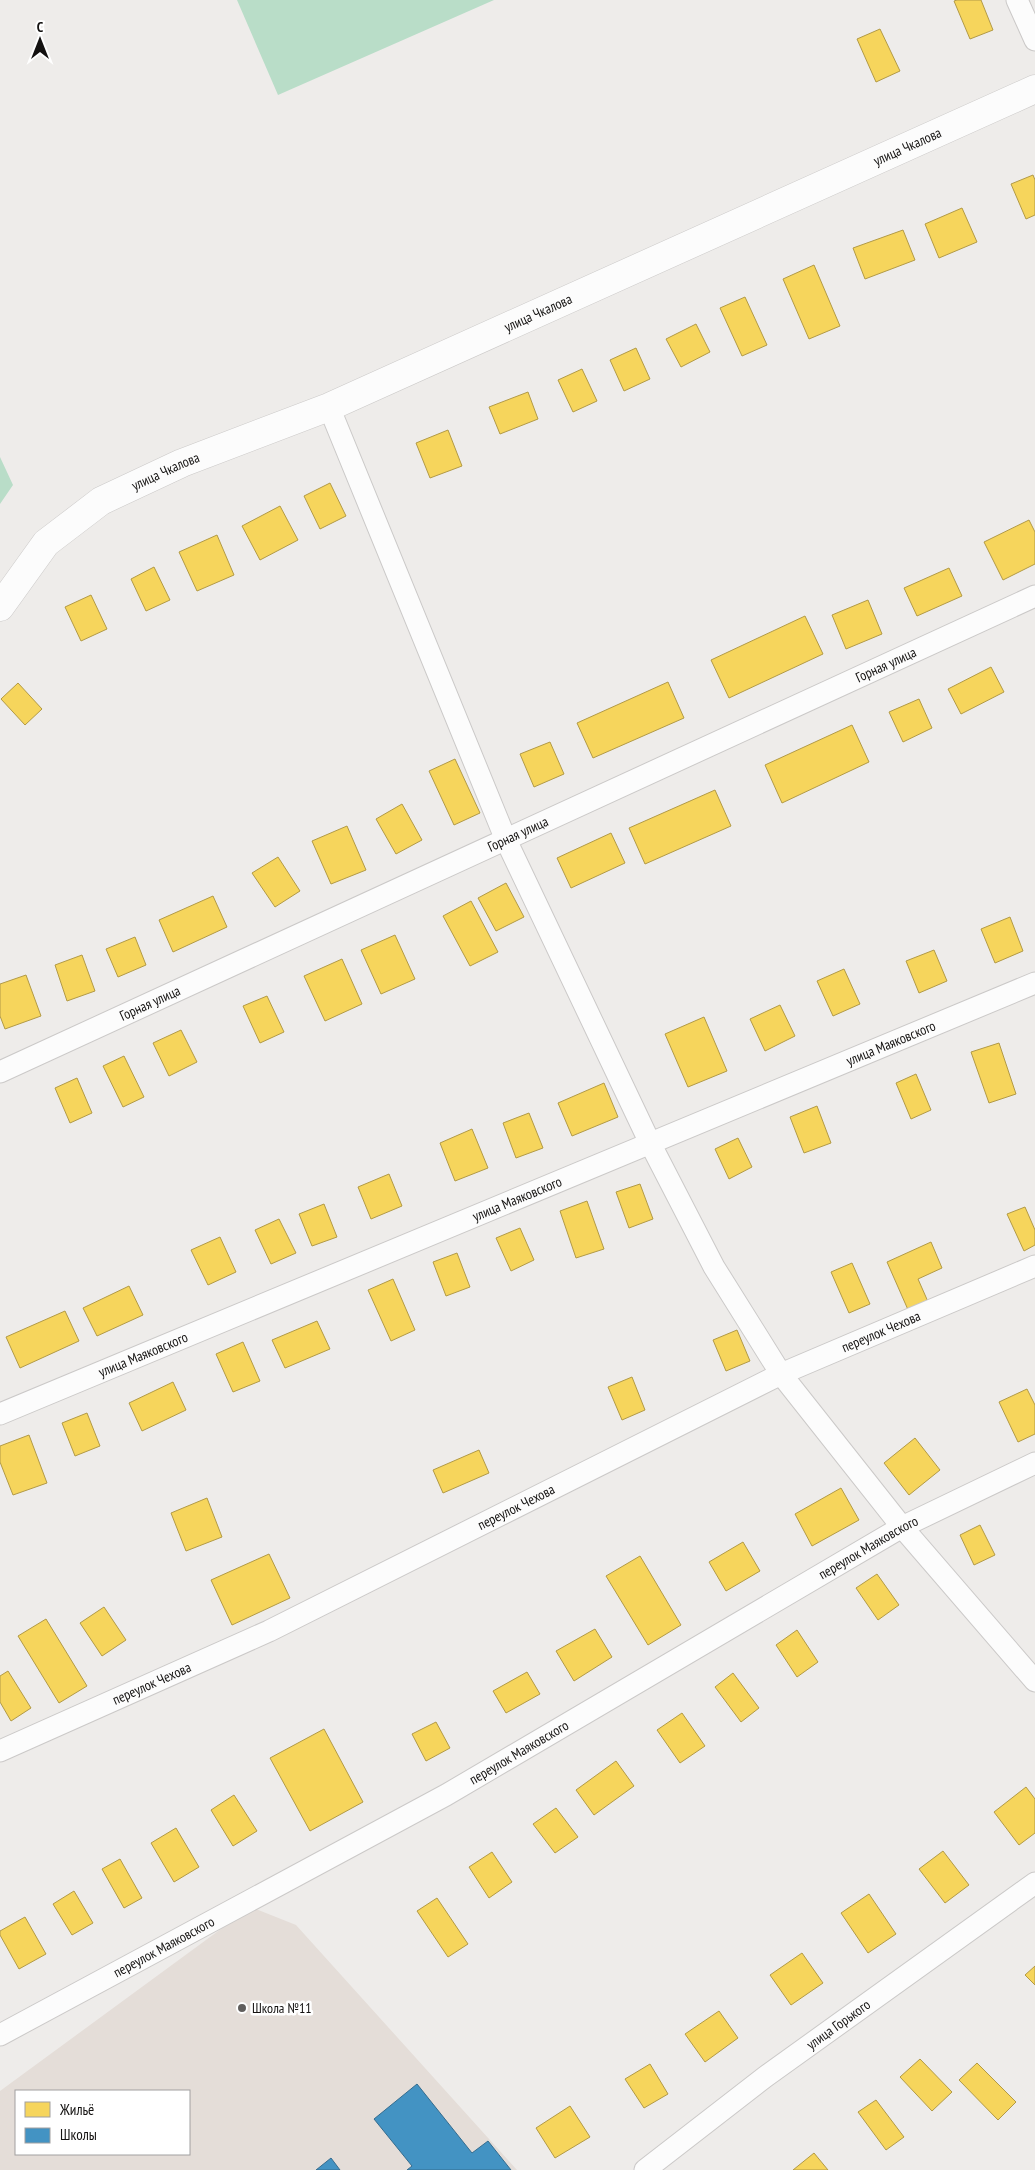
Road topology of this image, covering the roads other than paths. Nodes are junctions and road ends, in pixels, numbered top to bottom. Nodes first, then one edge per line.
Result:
1 (1017, 0) edge
2 (1035, 40) edge
3 (1035, 89) edge
4 (329, 407) junction
5 (1035, 596) edge
6 (0, 607) edge
7 (506, 840) junction
8 (1035, 984) edge
9 (0, 1072) edge
10 (650, 1144) junction
11 (1035, 1266) edge
12 (781, 1374) junction
13 (0, 1414) edge
14 (1035, 1463) edge
15 (902, 1527) junction
16 (1035, 1681) edge
17 (0, 1751) edge
18 (1035, 1883) edge
19 (0, 2035) edge
20 (645, 2170) edge

1 - 2 street
3 - 4 main road, улица Чкалова
4 - 6 main road, улица Чкалова
4 - 7 street
5 - 7 street, Горная улица
7 - 9 street, Горная улица
7 - 10 street
8 - 10 street, улица Маяковского
10 - 12 street
10 - 13 street, улица Маяковского
11 - 12 street, переулок Чехова
12 - 15 street
12 - 17 street, переулок Чехова
14 - 15 street, переулок Маяковского
15 - 16 street
15 - 19 street, переулок Маяковского
18 - 20 street, улица Горького

